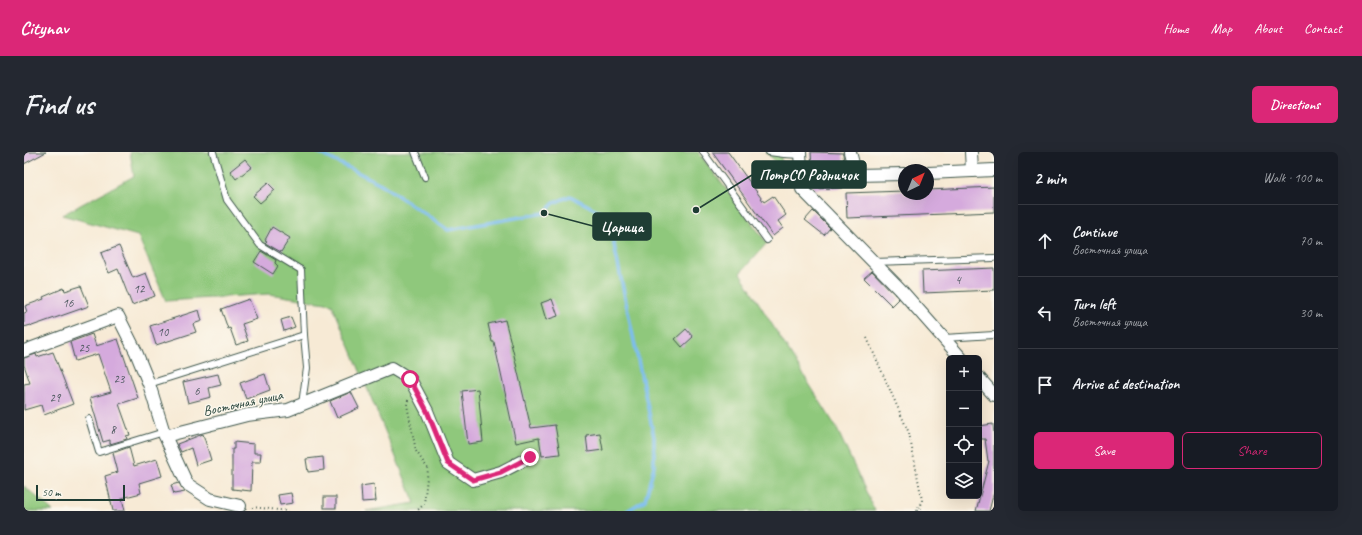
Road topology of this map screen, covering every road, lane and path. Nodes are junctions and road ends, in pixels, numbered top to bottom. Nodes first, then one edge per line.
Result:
1 (214, 152) edge
2 (415, 152) edge
3 (703, 152) edge
4 (769, 152) edge
5 (850, 152) edge
6 (971, 152) edge
7 (800, 153) edge
8 (994, 170) edge
9 (972, 171) junction
10 (934, 173) edge
11 (898, 174) edge
12 (425, 177) dead end
13 (767, 240) dead end
14 (994, 258) edge
15 (874, 262) junction
16 (304, 335) junction
17 (994, 335) edge
18 (867, 338) dead end
19 (944, 338) junction
20 (24, 351) edge
21 (958, 355) edge
22 (982, 381) edge
23 (149, 384) junction
24 (994, 395) edge
25 (408, 398) dead end
26 (302, 404) junction
27 (89, 419) dead end
28 (165, 434) junction
29 (530, 457) dead end
30 (922, 500) junction
31 (240, 506) joint
32 (288, 511) edge
33 (417, 511) edge
34 (917, 511) edge
35 (920, 511) edge

1 - 16 lane
2 - 12 lane
3 - 13 lane
4 - 7 lane
5 - 11 street
6 - 9 street
7 - 15 street
8 - 9 street
9 - 10 street
14 - 15 lane
15 - 19 street
16 - 23 lane
16 - 26 lane
17 - 19 lane
18 - 30 path
19 - 21 street
20 - 23 street
22 - 24 street
23 - 28 street
25 - 33 path
26 - 28 street, Восточная улица
26 - 29 street, Восточная улица
27 - 28 lane
28 - 31 street
30 - 34 path
30 - 35 path
31 - 32 path

